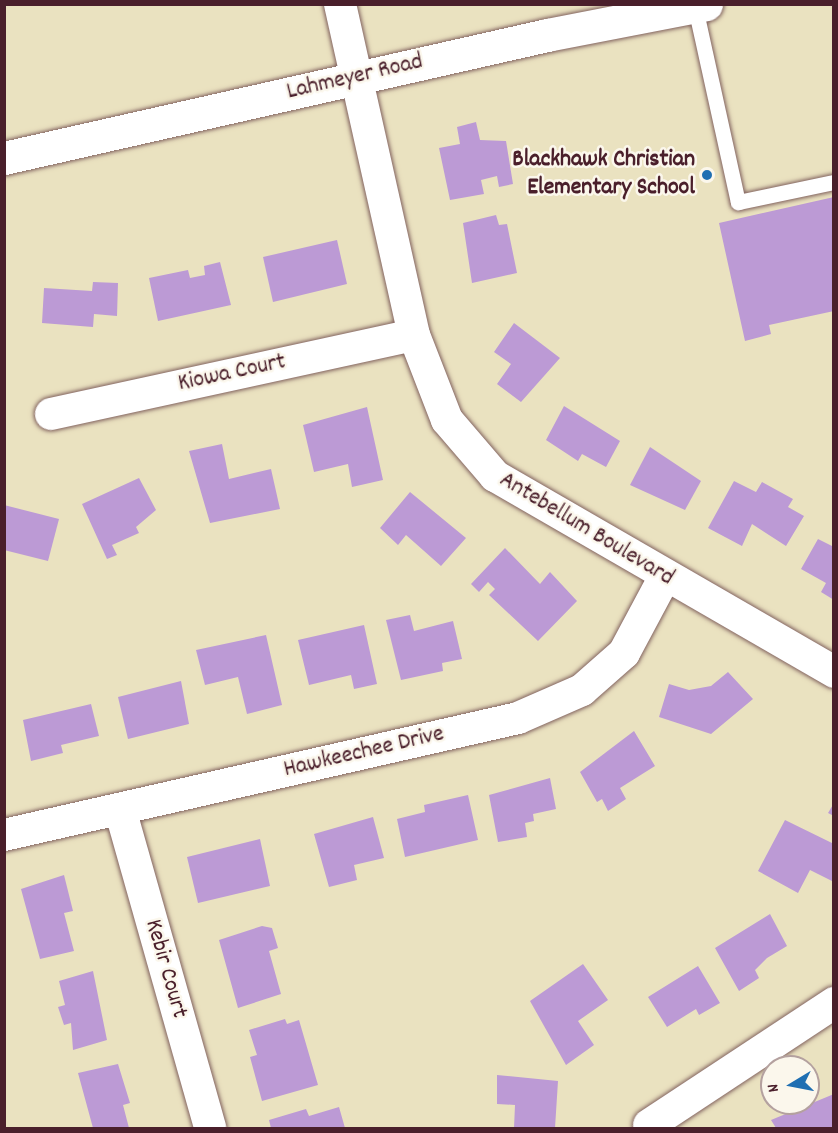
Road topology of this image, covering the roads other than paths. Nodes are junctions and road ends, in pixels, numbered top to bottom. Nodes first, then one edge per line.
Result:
1 (340, 4) edge
2 (701, 6) edge
3 (357, 77) junction
4 (4, 158) edge
5 (834, 182) edge
6 (414, 335) junction
7 (51, 414) dead end
8 (664, 578) junction
9 (834, 672) edge
10 (120, 809) junction
11 (4, 835) edge
12 (834, 1004) edge
13 (649, 1125) dead end
14 (210, 1128) edge

1 - 3 street, Antebellum Boulevard
2 - 3 street, Lahmeyer Road
2 - 5 lane
3 - 4 street, Lahmeyer Road
3 - 6 street, Antebellum Boulevard
6 - 7 street, Kiowa Court
6 - 8 street, Antebellum Boulevard
8 - 9 street, Antebellum Boulevard
8 - 10 street, Hawkeechee Drive
10 - 11 street, Hawkeechee Drive
10 - 14 street, Kebir Court
12 - 13 street

